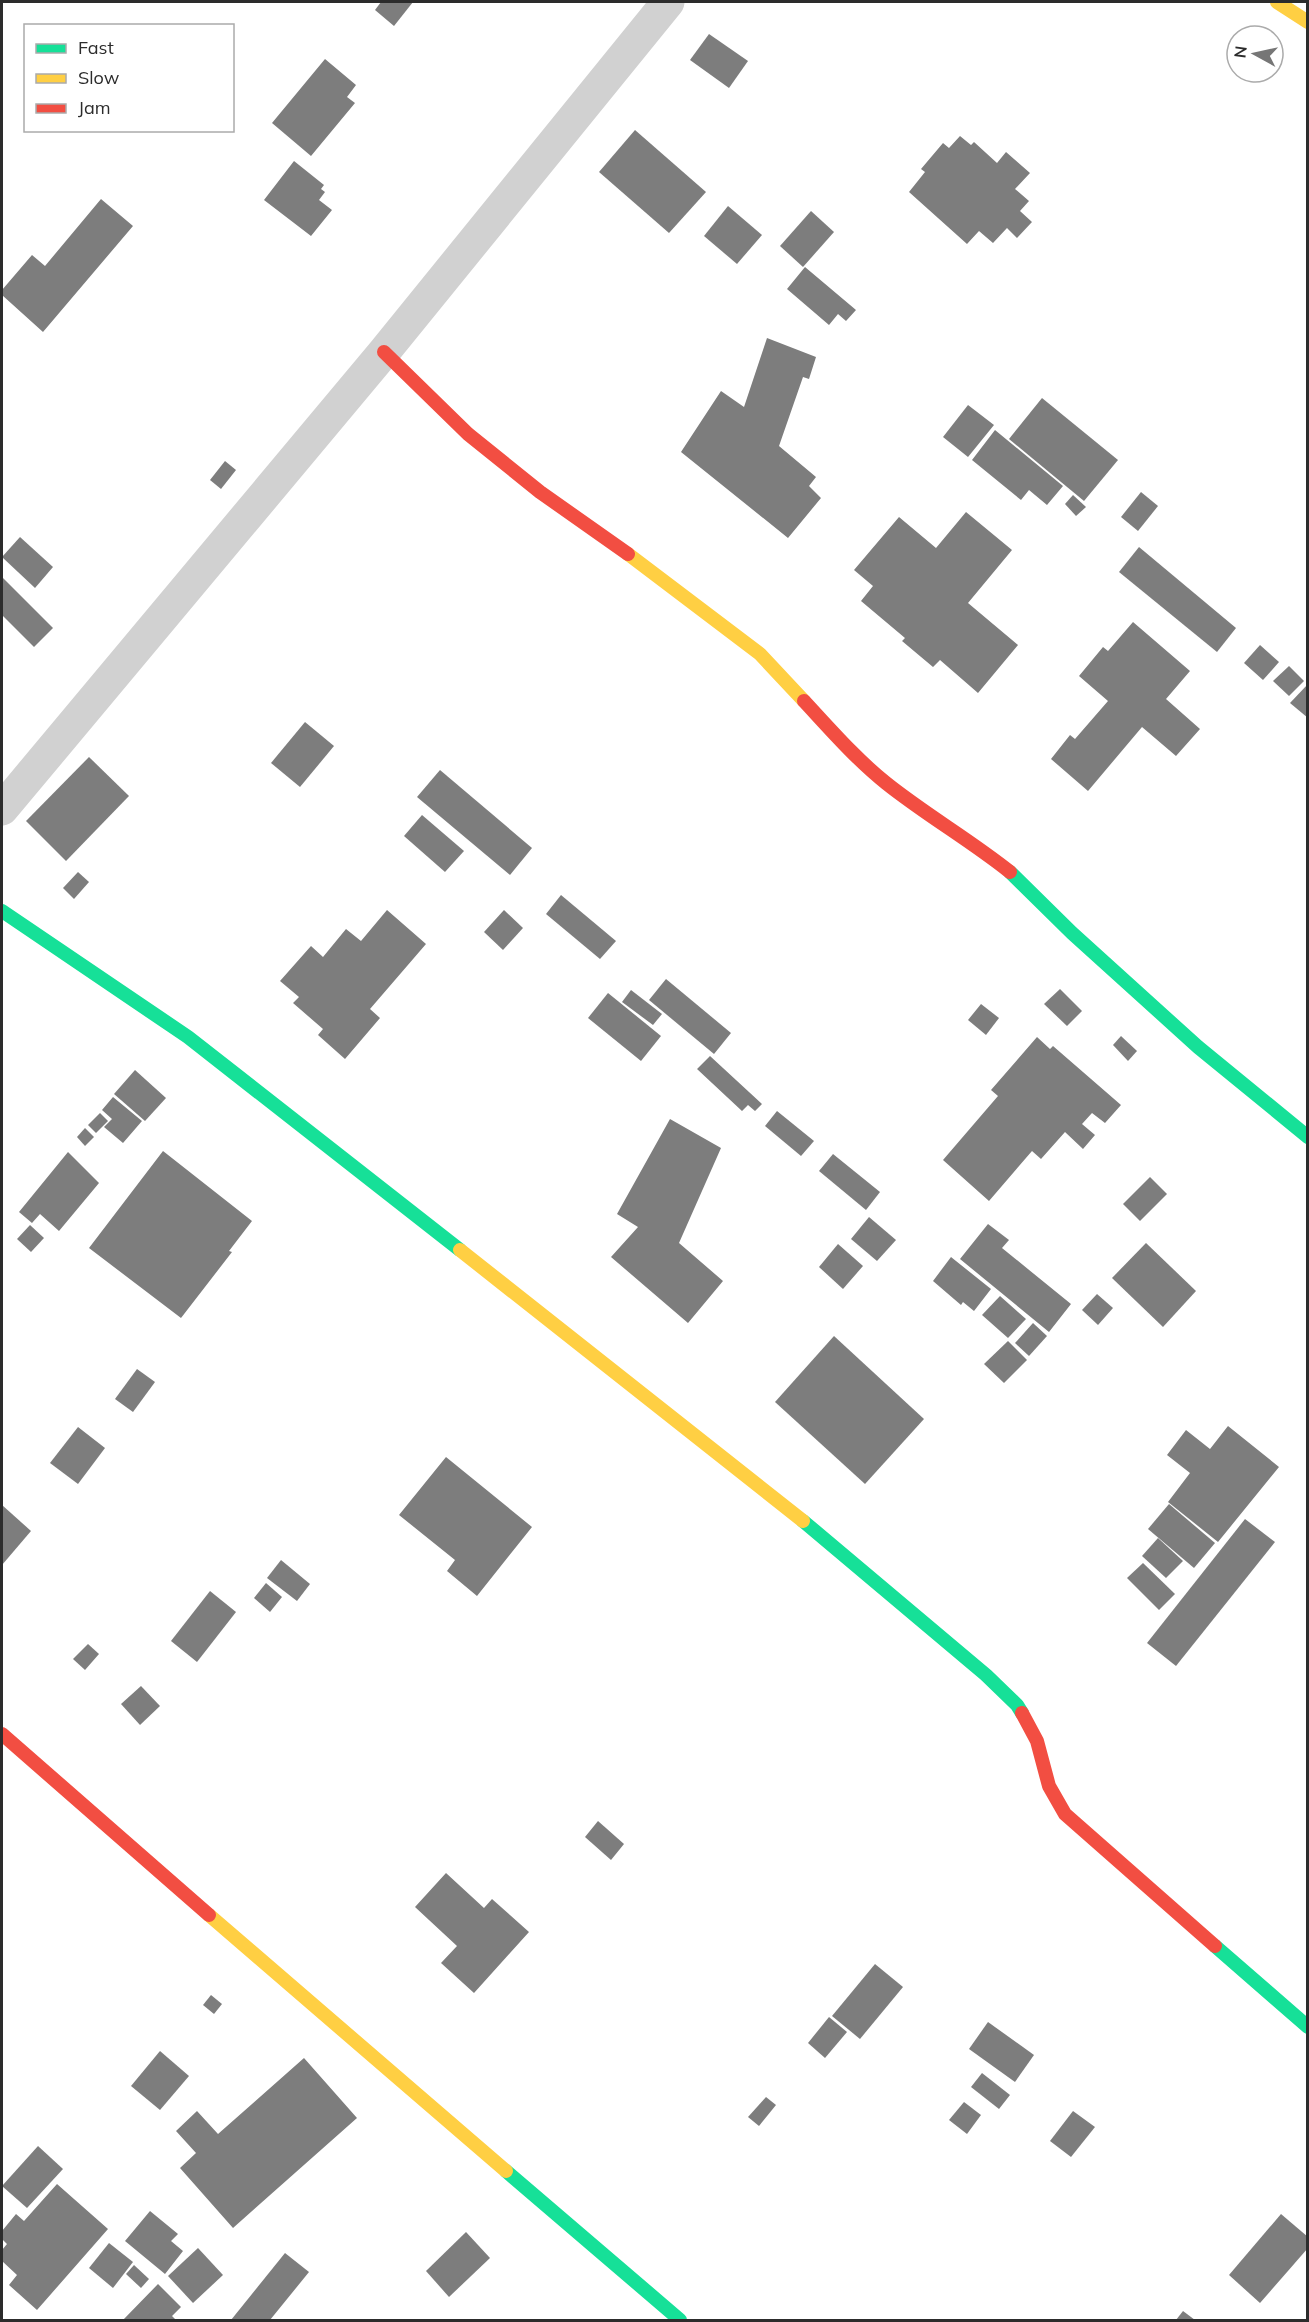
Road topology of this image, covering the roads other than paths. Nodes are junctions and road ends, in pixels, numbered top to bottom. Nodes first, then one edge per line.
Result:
1 (668, 2) edge
2 (1277, 2) edge
3 (1308, 22) edge
4 (384, 352) junction
5 (2, 809) edge
6 (2, 911) edge
7 (1308, 1137) edge
8 (2, 1734) edge
9 (1308, 2027) edge
10 (680, 2320) edge

1 - 4 street
2 - 3 street
4 - 5 street
4 - 7 street
6 - 9 street
8 - 10 street

